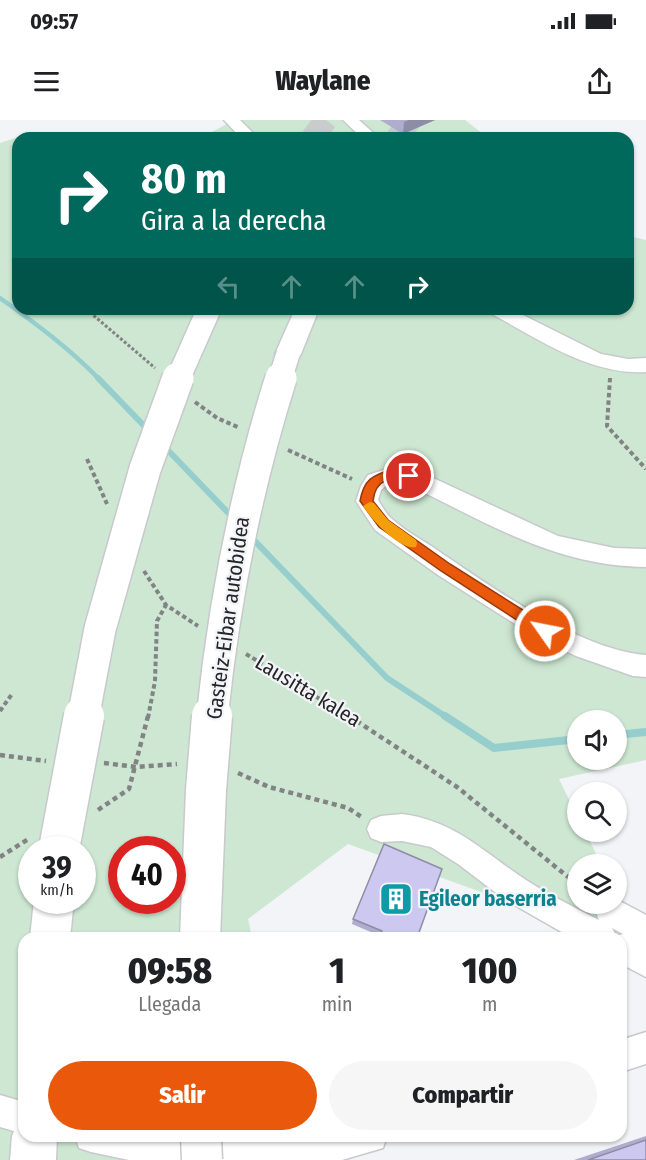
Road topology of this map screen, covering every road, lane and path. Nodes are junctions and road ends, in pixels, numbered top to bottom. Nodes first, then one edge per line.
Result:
1 (231, 120) edge
2 (350, 120) edge
3 (244, 132) edge
4 (364, 132) edge
5 (93, 315) edge
6 (206, 315) edge
7 (304, 315) edge
8 (508, 315) edge
9 (610, 363) junction
10 (646, 365) edge
11 (161, 374) dead end
12 (192, 399) dead end
13 (249, 432) dead end
14 (287, 449) dead end
15 (87, 459) dead end
16 (646, 469) edge
17 (368, 488) junction
18 (112, 512) dead end
19 (646, 558) edge
20 (142, 568) dead end
21 (166, 605) junction
22 (202, 628) dead end
23 (240, 651) dead end
24 (646, 666) edge
25 (12, 694) dead end
26 (0, 711) edge
27 (187, 764) dead end
28 (136, 767) junction
29 (232, 772) dead end
30 (94, 812) dead end
31 (381, 829) joint
32 (49, 836) edge
33 (18, 851) edge
34 (0, 857) edge
35 (567, 876) edge
36 (53, 914) edge
37 (616, 914) edge
38 (646, 931) edge
39 (51, 932) edge
40 (200, 932) edge
41 (591, 932) edge
42 (627, 951) edge
43 (646, 962) edge
44 (646, 1048) edge
45 (627, 1054) edge
46 (0, 1111) edge
47 (18, 1116) edge
48 (34, 1142) edge
49 (121, 1142) edge
50 (201, 1142) edge
51 (348, 1142) edge
52 (33, 1160) edge
53 (202, 1160) edge

1 - 3 street
2 - 4 street
5 - 11 path
6 - 32 highway, bridge
7 - 40 highway, Gasteiz-Eibar autobidea, bridge
8 - 9 street
9 - 10 street
9 - 16 path
12 - 13 path
14 - 17 path
15 - 18 path
17 - 19 street
17 - 24 street
20 - 21 path
21 - 22 path
21 - 28 path
23 - 35 path, Lausitta kalea
25 - 26 path
27 - 28 path
28 - 30 path
29 - 31 path
31 - 41 street
33 - 34 path
36 - 39 highway
37 - 38 street
42 - 43 street
44 - 45 street
46 - 47 street
48 - 52 highway
49 - 51 street
50 - 53 highway, bridge

